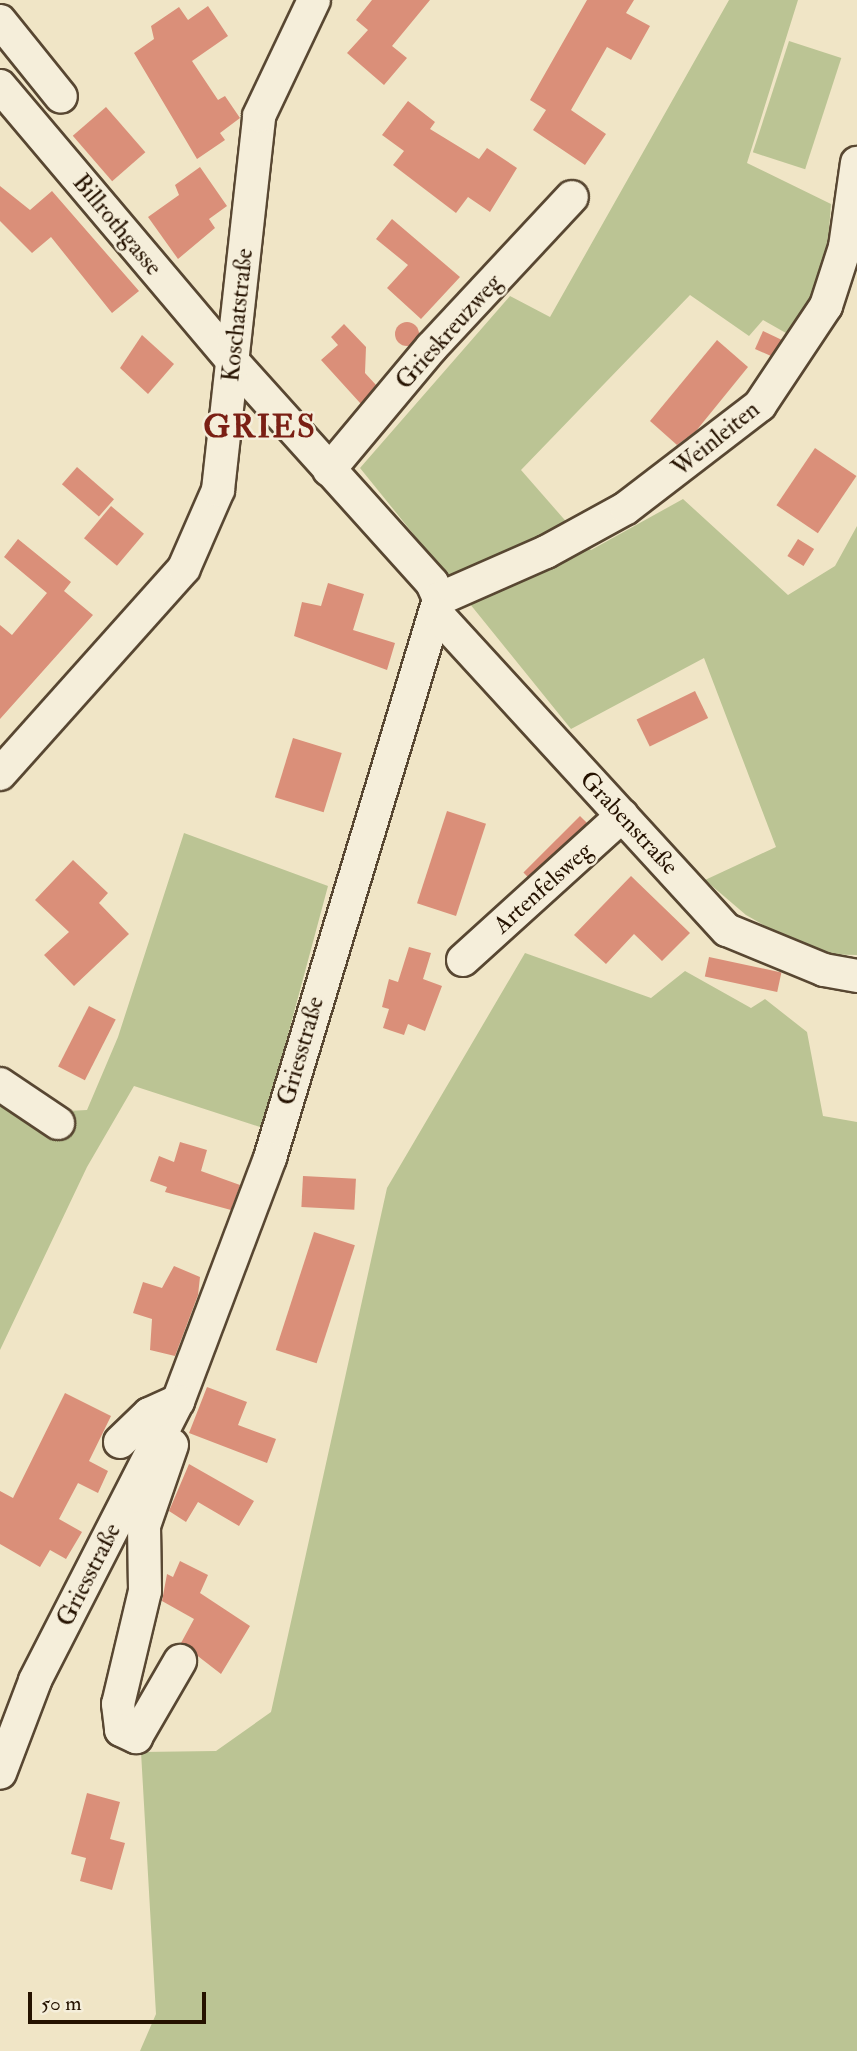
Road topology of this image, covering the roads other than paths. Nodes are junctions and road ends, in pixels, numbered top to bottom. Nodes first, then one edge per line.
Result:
1 (314, 0) edge
2 (0, 21) edge
3 (0, 86) edge
4 (61, 97) dead end
5 (857, 163) edge
6 (572, 197) dead end
7 (235, 364) junction
8 (329, 470) junction
9 (438, 607) junction
10 (0, 775) edge
11 (622, 816) junction
12 (463, 960) dead end
13 (857, 976) edge
14 (0, 1084) edge
15 (58, 1123) dead end
16 (178, 1401) junction
17 (120, 1442) dead end
18 (180, 1661) dead end
19 (0, 1773) edge

1 - 7 street, Koschatstraße
2 - 4 street
3 - 7 street, Billrothgasse
5 - 9 street, Weinleiten
6 - 8 street, Grieskreuzweg
7 - 8 street
7 - 10 street, Koschatstraße
8 - 9 street
9 - 11 street, Grabenstraße
9 - 16 street, Griesstraße
11 - 12 street, Artenfelsweg
11 - 13 street, Grabenstraße
14 - 15 street
16 - 17 street
16 - 18 street
16 - 19 street, Griesstraße

